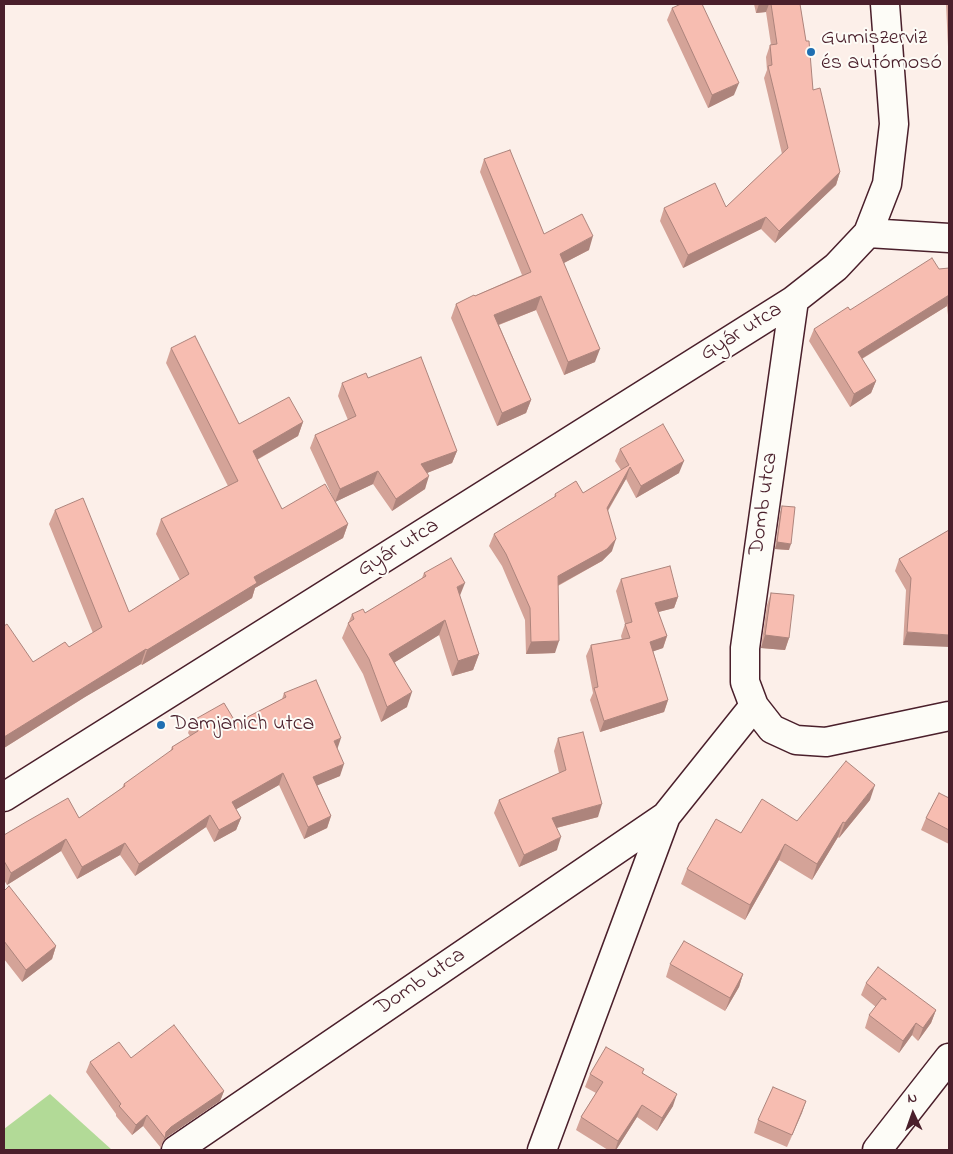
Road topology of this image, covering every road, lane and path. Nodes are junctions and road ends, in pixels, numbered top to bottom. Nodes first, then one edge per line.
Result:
1 (885, 4) edge
2 (868, 232) junction
3 (949, 238) edge
4 (794, 300) junction
5 (754, 706) junction
6 (949, 716) edge
7 (4, 797) edge
8 (666, 816) junction
9 (949, 1058) edge
10 (176, 1150) edge
11 (542, 1150) edge
12 (877, 1150) edge

1 - 2 street, Gyár utca
2 - 3 street
2 - 4 street, Gyár utca
4 - 5 street, Domb utca
4 - 7 street, Gyár utca
5 - 6 street, Domb utca
5 - 8 street, Domb utca
8 - 10 street, Domb utca
8 - 11 street, Domb utca
9 - 12 street

